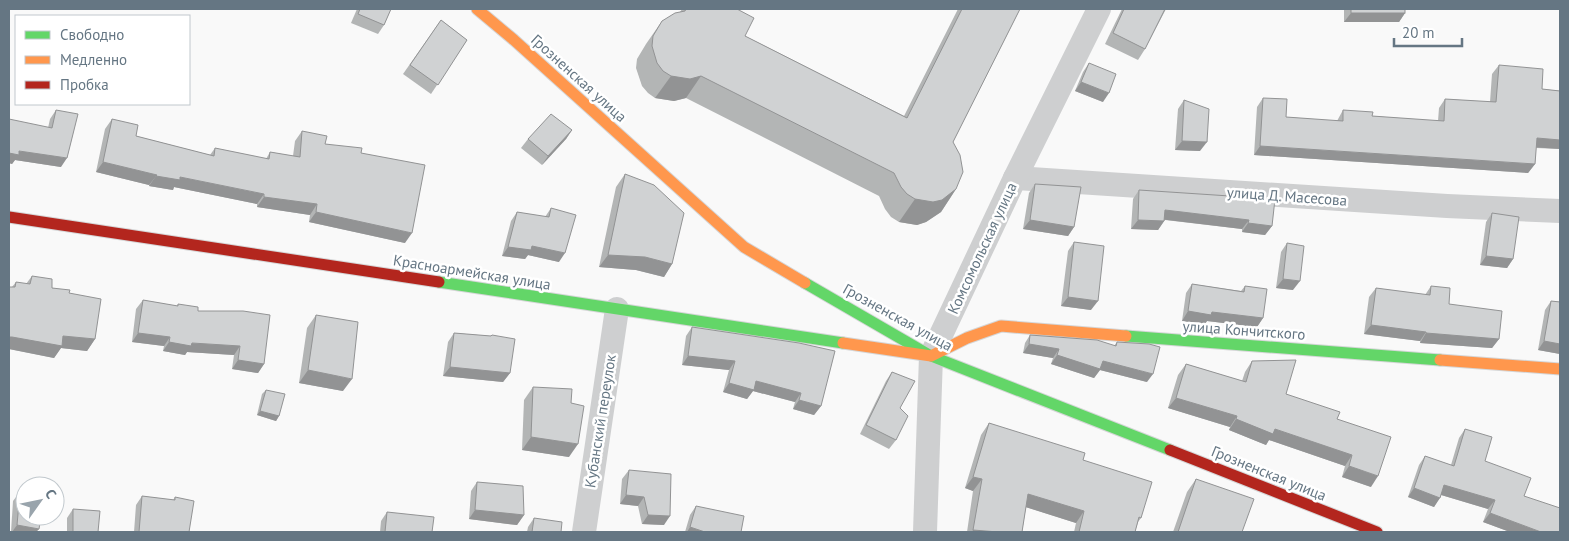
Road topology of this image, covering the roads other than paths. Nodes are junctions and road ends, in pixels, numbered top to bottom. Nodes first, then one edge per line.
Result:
1 (477, 9) edge
2 (1098, 9) edge
3 (1015, 178) junction
4 (1560, 211) edge
5 (9, 217) edge
6 (617, 309) junction
7 (931, 356) junction
8 (1560, 369) edge
9 (584, 532) edge
10 (925, 532) edge
11 (1377, 532) edge

1 - 7 street, Грозненская улица
2 - 3 street, Комсомольская улица
3 - 4 street, улица Д. Масесова
3 - 7 street, Комсомольская улица
5 - 6 street, Красноармейская улица
6 - 7 street, Красноармейская улица
6 - 9 street, Кубанский переулок
7 - 8 street, улица Кончитского
7 - 10 street, Комсомольская улица
7 - 11 street, Грозненская улица

